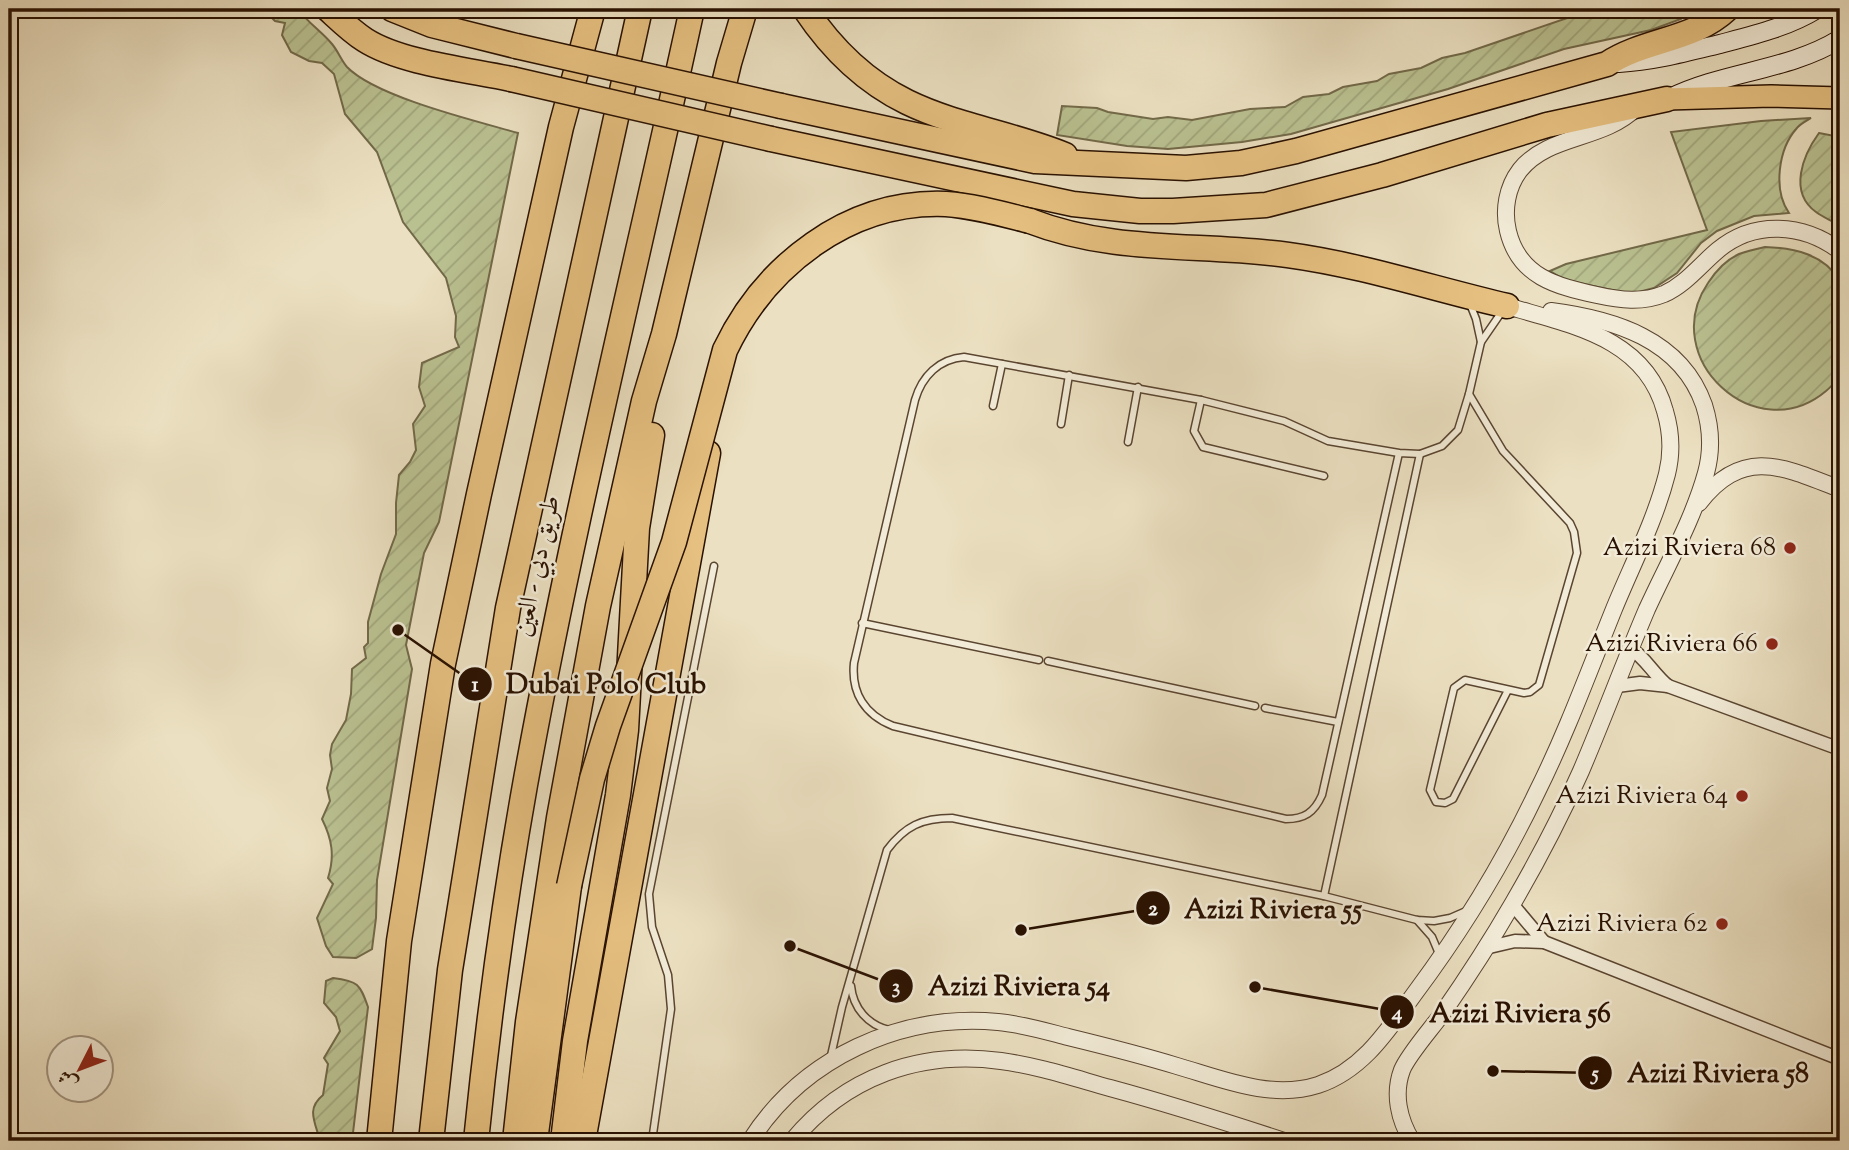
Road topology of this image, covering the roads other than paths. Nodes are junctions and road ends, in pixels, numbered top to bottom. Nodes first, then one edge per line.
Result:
1 (328, 9) edge
2 (392, 9) edge
3 (593, 9) edge
4 (640, 9) edge
5 (692, 9) edge
6 (745, 9) edge
7 (804, 9) edge
8 (1727, 9) edge
9 (1817, 9) edge
10 (1840, 39) edge
11 (1607, 64) junction
12 (1840, 98) edge
13 (1667, 99) junction
14 (1639, 104) junction
15 (1093, 166) junction
16 (1266, 205) junction
17 (1030, 221) junction
18 (1840, 251) edge
19 (1466, 297) junction
20 (1507, 306) junction
21 (664, 334) junction
22 (1481, 342) junction
23 (1002, 364) junction
24 (1069, 376) junction
25 (1139, 387) junction
26 (1469, 394) junction
27 (713, 398) junction
28 (1201, 400) junction
29 (993, 406) dead end
30 (1061, 424) dead end
31 (1128, 442) dead end
32 (1399, 453) junction
33 (1420, 454) junction
34 (1324, 476) dead end
35 (1840, 489) edge
36 (1689, 517) junction
37 (714, 566) dead end
38 (862, 623) junction
39 (1630, 648) junction
40 (1039, 660) dead end
41 (1048, 662) dead end
42 (1617, 686) junction
43 (1668, 687) junction
44 (1508, 690) junction
45 (1255, 706) dead end
46 (1265, 708) dead end
47 (1338, 722) junction
48 (1840, 750) edge
49 (1324, 896) junction
50 (1479, 901) junction
51 (1512, 904) junction
52 (1417, 920) junction
53 (1544, 943) junction
54 (1485, 948) junction
55 (1441, 958) junction
56 (850, 981) junction
57 (896, 1031) junction
58 (1840, 1059) edge
59 (830, 1062) junction
60 (381, 1111) junction
61 (372, 1141) edge
62 (379, 1141) edge
63 (431, 1141) edge
64 (476, 1141) edge
65 (515, 1141) edge
66 (534, 1141) edge
67 (563, 1141) edge
68 (583, 1141) edge
69 (652, 1141) edge
70 (750, 1141) edge
71 (792, 1141) edge
72 (1284, 1141) edge
73 (1412, 1141) edge

1 - 16 highway, bridge
2 - 15 highway, bridge
3 - 60 highway
4 - 63 highway, طريق دبي - العين
5 - 64 highway, طريق دبي - العين
6 - 21 highway
7 - 15 highway
8 - 11 highway
9 - 11 main road
10 - 13 main road
11 - 15 highway
12 - 13 main road
13 - 14 highway
14 - 16 highway
14 - 18 street
16 - 17 highway
17 - 19 highway
17 - 27 highway, bridge
19 - 20 highway
19 - 22 lane
20 - 22 lane
20 - 36 street
20 - 50 street
21 - 65 highway
21 - 67 highway
22 - 26 lane
23 - 24 lane
23 - 29 lane
23 - 38 lane
24 - 25 lane
24 - 30 lane
25 - 28 lane
25 - 31 lane
26 - 33 lane
26 - 44 lane
27 - 66 highway, bridge
27 - 68 highway, bridge
28 - 32 lane
28 - 34 lane
32 - 33 lane
32 - 47 lane
33 - 49 lane
35 - 36 street
36 - 39 street
37 - 69 lane
38 - 40 lane
38 - 47 lane
39 - 42 street
39 - 43 street
41 - 45 lane
42 - 43 street
42 - 51 street
43 - 48 street
44 - 44 lane
46 - 47 lane
49 - 52 lane
49 - 56 lane
50 - 52 lane
50 - 55 street
51 - 53 street
51 - 54 street
52 - 55 lane
53 - 54 street
53 - 58 street
54 - 73 street
55 - 57 street
56 - 57 lane
56 - 59 lane
57 - 59 street
59 - 70 street
60 - 61 highway
60 - 62 highway
71 - 72 street

